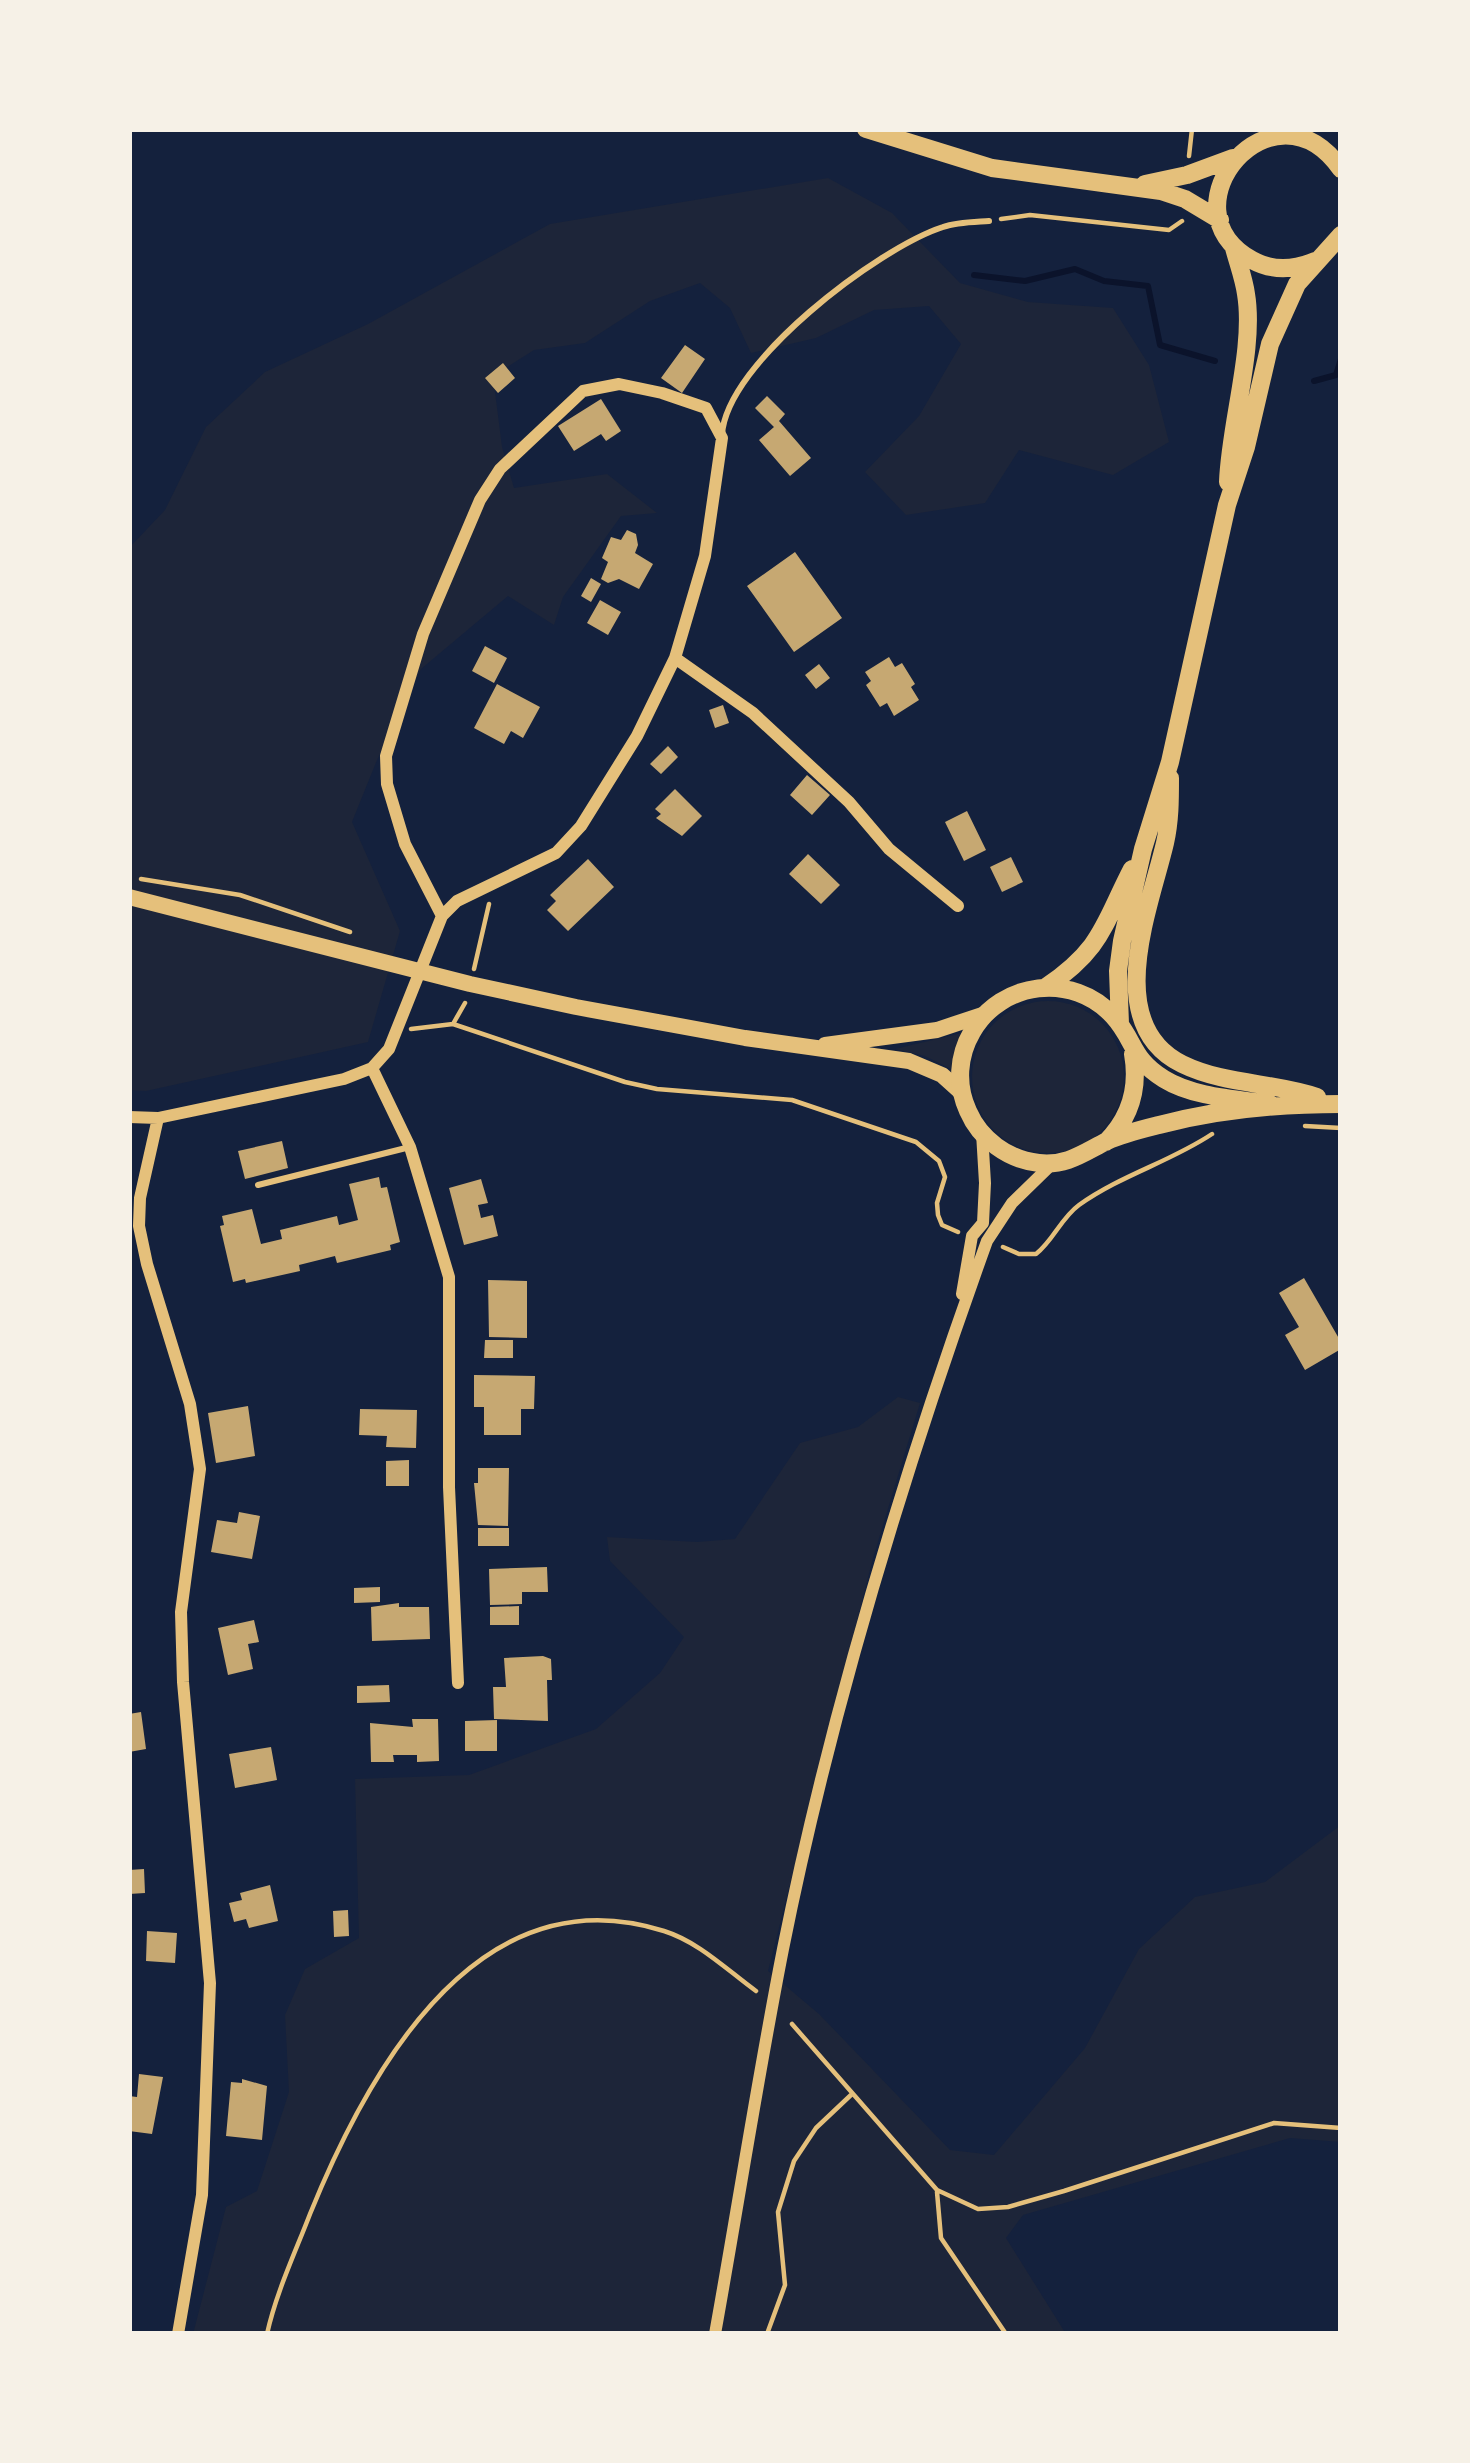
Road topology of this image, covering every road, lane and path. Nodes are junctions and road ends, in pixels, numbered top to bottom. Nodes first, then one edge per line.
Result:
1 (866, 129) edge
2 (1192, 129) edge
3 (1313, 129) edge
4 (1289, 136) junction
5 (1235, 157) junction
6 (1341, 169) edge
7 (1187, 175) junction
8 (1134, 186) junction
9 (1185, 200) junction
10 (989, 220) joint
11 (1220, 220) junction
12 (1341, 235) edge
13 (1233, 245) junction
14 (1315, 261) junction
15 (722, 438) junction
16 (1227, 505) junction
17 (675, 658) junction
18 (1170, 762) junction
19 (1143, 849) junction
20 (129, 878) edge
21 (129, 897) edge
22 (958, 906) dead end
23 (442, 916) junction
24 (350, 932) dead end
25 (420, 972) junction
26 (1046, 987) junction
27 (985, 1014) junction
28 (453, 1024) dead end
29 (1120, 1024) junction
30 (818, 1047) junction
31 (1133, 1053) junction
32 (372, 1068) junction
33 (962, 1093) junction
34 (1340, 1104) edge
35 (1270, 1105) junction
36 (129, 1118) edge
37 (158, 1118) junction
38 (1297, 1125) dead end
39 (1221, 1128) dead end
40 (1341, 1128) edge
41 (982, 1133) junction
42 (1106, 1142) junction
43 (410, 1147) junction
44 (1054, 1163) junction
45 (258, 1185) dead end
46 (972, 1236) junction
47 (987, 1241) junction
48 (957, 1324) junction
49 (458, 1683) dead end
50 (756, 1991) dead end
51 (791, 2024) dead end
52 (852, 2094) junction
53 (1341, 2128) edge
54 (937, 2190) junction
55 (178, 2334) edge
56 (267, 2334) edge
57 (715, 2334) edge
58 (767, 2334) edge
59 (1006, 2334) edge

1 - 8 main road
2 - 7 path
3 - 4 main road
4 - 5 main road
4 - 6 main road
5 - 7 main road
5 - 11 main road
7 - 8 main road
8 - 9 main road
9 - 10 path
9 - 11 main road
10 - 15 lane
11 - 13 main road
12 - 14 main road
13 - 14 main road
13 - 16 main road
14 - 16 main road
15 - 17 street
15 - 23 street
16 - 18 main road
17 - 22 street
17 - 23 street
18 - 19 main road
18 - 34 main road
19 - 26 main road
19 - 29 main road
20 - 24 path
21 - 25 street
23 - 25 street
25 - 30 street
25 - 32 street
26 - 27 main road
26 - 29 main road
27 - 30 street
27 - 33 main road
28 - 46 path
29 - 31 main road
30 - 33 street
31 - 35 main road
31 - 42 main road
32 - 37 street
32 - 43 street
33 - 41 main road
34 - 35 main road
35 - 42 main road
36 - 37 street
37 - 55 street
38 - 40 path
39 - 47 path
41 - 44 main road
41 - 46 street
42 - 44 main road
43 - 45 lane
43 - 49 street
44 - 47 street
46 - 48 street
47 - 48 street
48 - 57 street
50 - 56 path
51 - 52 path
52 - 54 path
52 - 58 path
53 - 54 path
54 - 59 path

